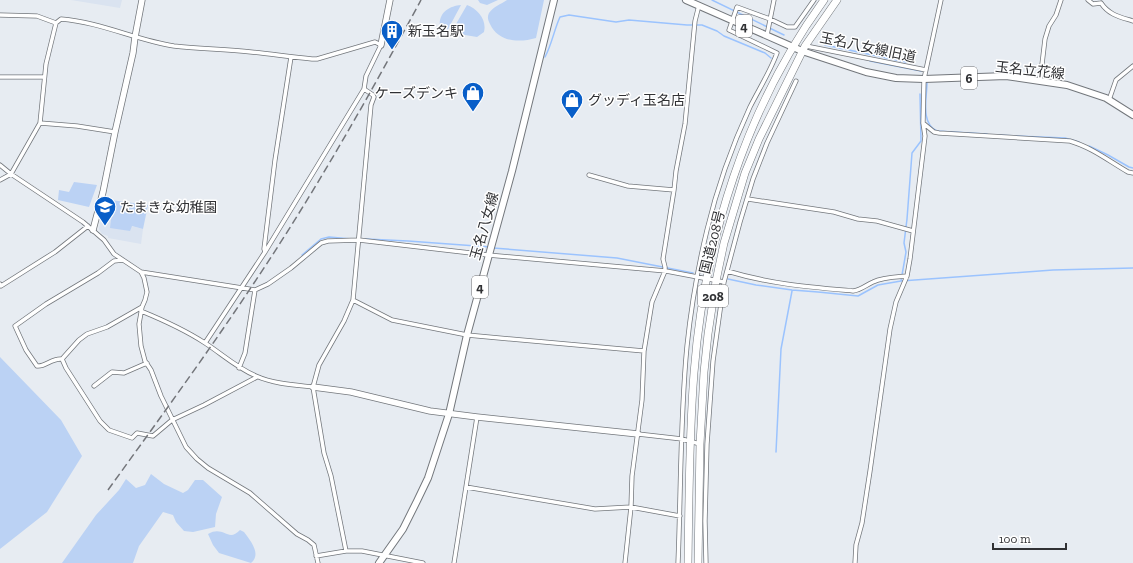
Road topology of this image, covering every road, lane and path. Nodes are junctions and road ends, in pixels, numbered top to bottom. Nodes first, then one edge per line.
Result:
1 (142, 0) edge
2 (390, 0) edge
3 (554, 0) edge
4 (686, 0) edge
5 (774, 0) edge
6 (814, 0) edge
7 (824, 0) edge
8 (837, 0) edge
9 (941, 0) edge
10 (1061, 0) edge
11 (1088, 0) edge
12 (1102, 2) edge
13 (699, 5) junction
14 (0, 15) edge
15 (770, 18) junction
16 (732, 21) junction
17 (1133, 21) edge
18 (56, 23) junction
19 (767, 35) junction
20 (134, 36) junction
21 (381, 45) junction
22 (793, 46) junction
23 (804, 48) junction
24 (291, 57) junction
25 (1133, 66) edge
26 (926, 70) junction
27 (0, 77) edge
28 (44, 77) junction
29 (924, 79) junction
30 (1040, 81) junction
31 (796, 82) dead end
32 (364, 89) junction
33 (1109, 100) junction
34 (1133, 115) edge
35 (923, 122) junction
36 (40, 124) junction
37 (115, 132) junction
38 (0, 165) edge
39 (1133, 173) edge
40 (11, 174) junction
41 (589, 175) dead end
42 (0, 180) edge
43 (674, 190) junction
44 (748, 199) junction
45 (90, 228) junction
46 (913, 231) junction
47 (359, 240) junction
48 (265, 252) junction
49 (488, 255) junction
50 (122, 260) junction
51 (665, 271) junction
52 (727, 271) junction
53 (141, 272) junction
54 (698, 277) junction
55 (907, 277) junction
56 (707, 280) junction
57 (716, 281) junction
58 (724, 282) junction
59 (0, 284) edge
60 (242, 288) junction
61 (255, 290) junction
62 (353, 300) junction
63 (142, 309) junction
64 (467, 335) junction
65 (205, 343) junction
66 (644, 351) junction
67 (62, 359) junction
68 (146, 362) junction
69 (239, 368) junction
70 (257, 377) junction
71 (94, 386) dead end
72 (313, 387) junction
73 (449, 414) junction
74 (477, 417) junction
75 (172, 420) junction
76 (638, 434) junction
77 (686, 440) junction
78 (703, 444) junction
79 (466, 487) junction
80 (631, 508) junction
81 (680, 516) junction
82 (346, 551) junction
83 (316, 556) junction
84 (385, 556) junction
85 (318, 563) edge
86 (378, 563) edge
87 (423, 563) edge
88 (454, 563) edge
89 (625, 563) edge
90 (678, 563) edge
91 (688, 563) edge
92 (698, 563) edge
93 (706, 563) edge
94 (855, 563) edge

1 - 20 street
2 - 21 street
3 - 49 main road, 玉名八女線 / 4
4 - 13 main road, 4
5 - 15 street
6 - 15 street
7 - 22 highway, 国道208号 / 208
8 - 23 highway, 国道208号 / 208
9 - 26 street
10 - 30 street
11 - 12 street
12 - 17 street
13 - 16 main road, 4
13 - 43 street
14 - 18 street
15 - 16 street
15 - 19 street
16 - 19 main road, 4
16 - 54 street
18 - 20 street
18 - 28 street
19 - 22 main road, 4
20 - 24 street
20 - 37 street
21 - 24 street
21 - 32 street
22 - 23 main road, 4
22 - 56 highway, 国道208号 / 208
23 - 26 street, 玉名八女線旧道
23 - 29 main road, 玉名立花線 / 6
23 - 57 highway, 国道208号 / 208
24 - 48 street
25 - 33 street
26 - 29 street
27 - 28 street
28 - 36 street
29 - 30 main road, 玉名立花線 / 6
29 - 35 street
30 - 33 main road, 玉名立花線 / 6
31 - 44 street
32 - 47 street
32 - 48 street
33 - 34 main road, 玉名立花線 / 6
35 - 39 street
35 - 46 street
36 - 37 street
36 - 40 street
37 - 45 street
38 - 40 street
40 - 42 street
40 - 45 street
41 - 43 street
43 - 51 street
44 - 46 street
44 - 52 street
45 - 50 street
45 - 59 street
46 - 55 street
47 - 49 street
47 - 61 street
47 - 62 street
48 - 60 street
49 - 51 street
49 - 64 main road, 玉名八女線 / 4
50 - 53 street
50 - 67 street
51 - 54 street
51 - 66 street
52 - 55 street
52 - 58 street
53 - 60 street
53 - 63 street
54 - 56 street
54 - 77 street
55 - 94 street
56 - 57 street
56 - 77 highway, 国道208号 / 208
57 - 58 street
57 - 78 highway, 国道208号 / 208
58 - 78 street
60 - 61 street
60 - 65 street
61 - 69 street
62 - 64 street
62 - 72 street
63 - 65 street
63 - 67 street
63 - 68 street
64 - 66 street
64 - 73 main road, 玉名八女線 / 4
65 - 69 street
66 - 76 street
67 - 75 street
68 - 71 street
68 - 75 street
69 - 70 street
70 - 72 street
70 - 75 street
72 - 73 street
72 - 82 street
73 - 74 street
73 - 84 main road, 玉名八女線 / 4
74 - 76 street
74 - 79 street
75 - 83 street
76 - 77 street
76 - 80 street
77 - 78 street
77 - 81 street
77 - 91 highway, 国道208号 / 208
78 - 92 highway, 国道208号 / 208
78 - 93 street
79 - 80 street
79 - 88 street
80 - 81 street
80 - 89 street
81 - 90 street
82 - 83 street
82 - 84 street
83 - 85 street
84 - 86 main road, 玉名八女線 / 4
84 - 87 street

